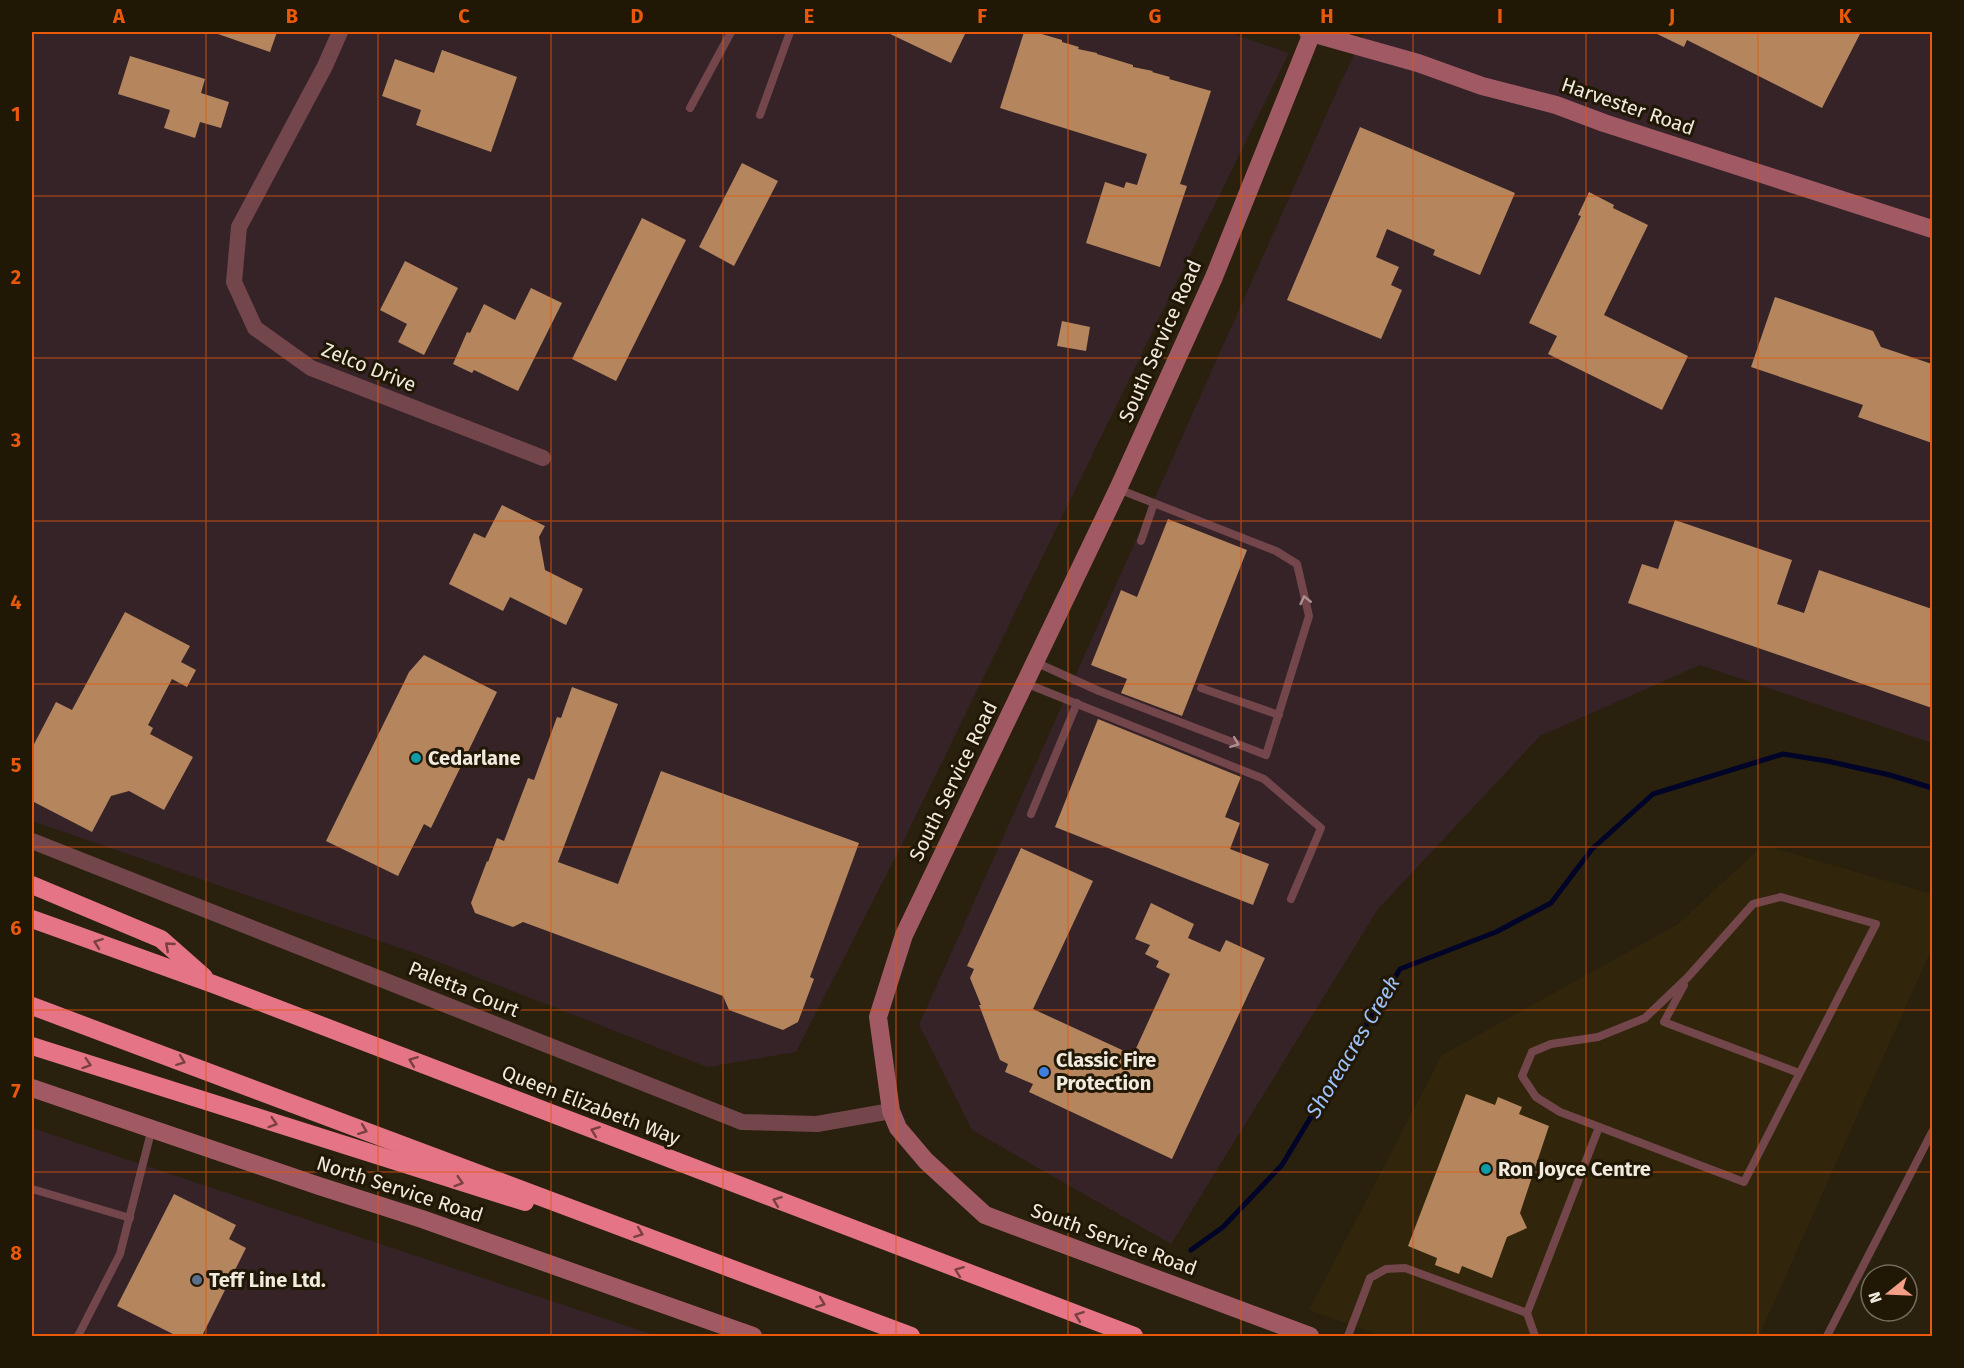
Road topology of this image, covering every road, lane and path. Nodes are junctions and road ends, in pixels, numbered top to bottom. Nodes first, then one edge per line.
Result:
1 (340, 32) edge
2 (731, 32) edge
3 (790, 32) edge
4 (1310, 32) edge
5 (690, 108) dead end
6 (760, 115) dead end
7 (1932, 229) edge
8 (543, 458) dead end
9 (1118, 489) junction
10 (1154, 503) junction
11 (1141, 541) dead end
12 (1035, 663) junction
13 (1025, 682) junction
14 (1201, 688) dead end
15 (1077, 703) junction
16 (1279, 716) junction
17 (1031, 814) dead end
18 (32, 841) edge
19 (32, 885) edge
20 (1291, 899) dead end
21 (32, 919) edge
22 (1688, 977) junction
23 (213, 984) junction
24 (32, 1006) edge
25 (32, 1046) edge
26 (1799, 1073) junction
27 (32, 1088) edge
28 (891, 1111) junction
29 (1599, 1127) junction
30 (152, 1128) junction
31 (1932, 1132) edge
32 (1930, 1142) edge
33 (32, 1189) edge
34 (584, 1213) junction
35 (130, 1218) junction
36 (1527, 1312) junction
37 (78, 1336) edge
38 (753, 1336) edge
39 (911, 1336) edge
40 (1134, 1336) edge
41 (1310, 1336) edge
42 (1348, 1336) edge
43 (1535, 1336) edge
44 (1827, 1336) edge

1 - 8 street, Zelco Drive
2 - 5 lane
3 - 6 lane
4 - 7 street, Harvester Road
4 - 9 street, South Service Road
9 - 10 lane
9 - 12 street, South Service Road
10 - 11 lane
16 -> 10 lane
12 - 13 street, South Service Road
12 -> 16 lane
13 - 15 lane
13 - 28 street, South Service Road
14 - 16 lane
15 - 17 lane
15 - 20 lane
18 - 28 street, Paletta Court
23 -> 19 highway
23 -> 21 highway, Queen Elizabeth Way
22 - 26 lane
22 - 26 lane
22 - 29 lane
40 -> 23 highway, Queen Elizabeth Way
24 -> 34 highway
25 -> 34 highway
26 - 29 lane
27 - 30 street, North Service Road
28 - 41 street, South Service Road
29 - 36 lane
30 - 35 lane
30 - 38 street, North Service Road
31 - 32 lane
32 - 44 lane
33 - 35 lane
34 -> 39 highway
35 - 37 lane
36 - 42 lane
36 - 43 lane

